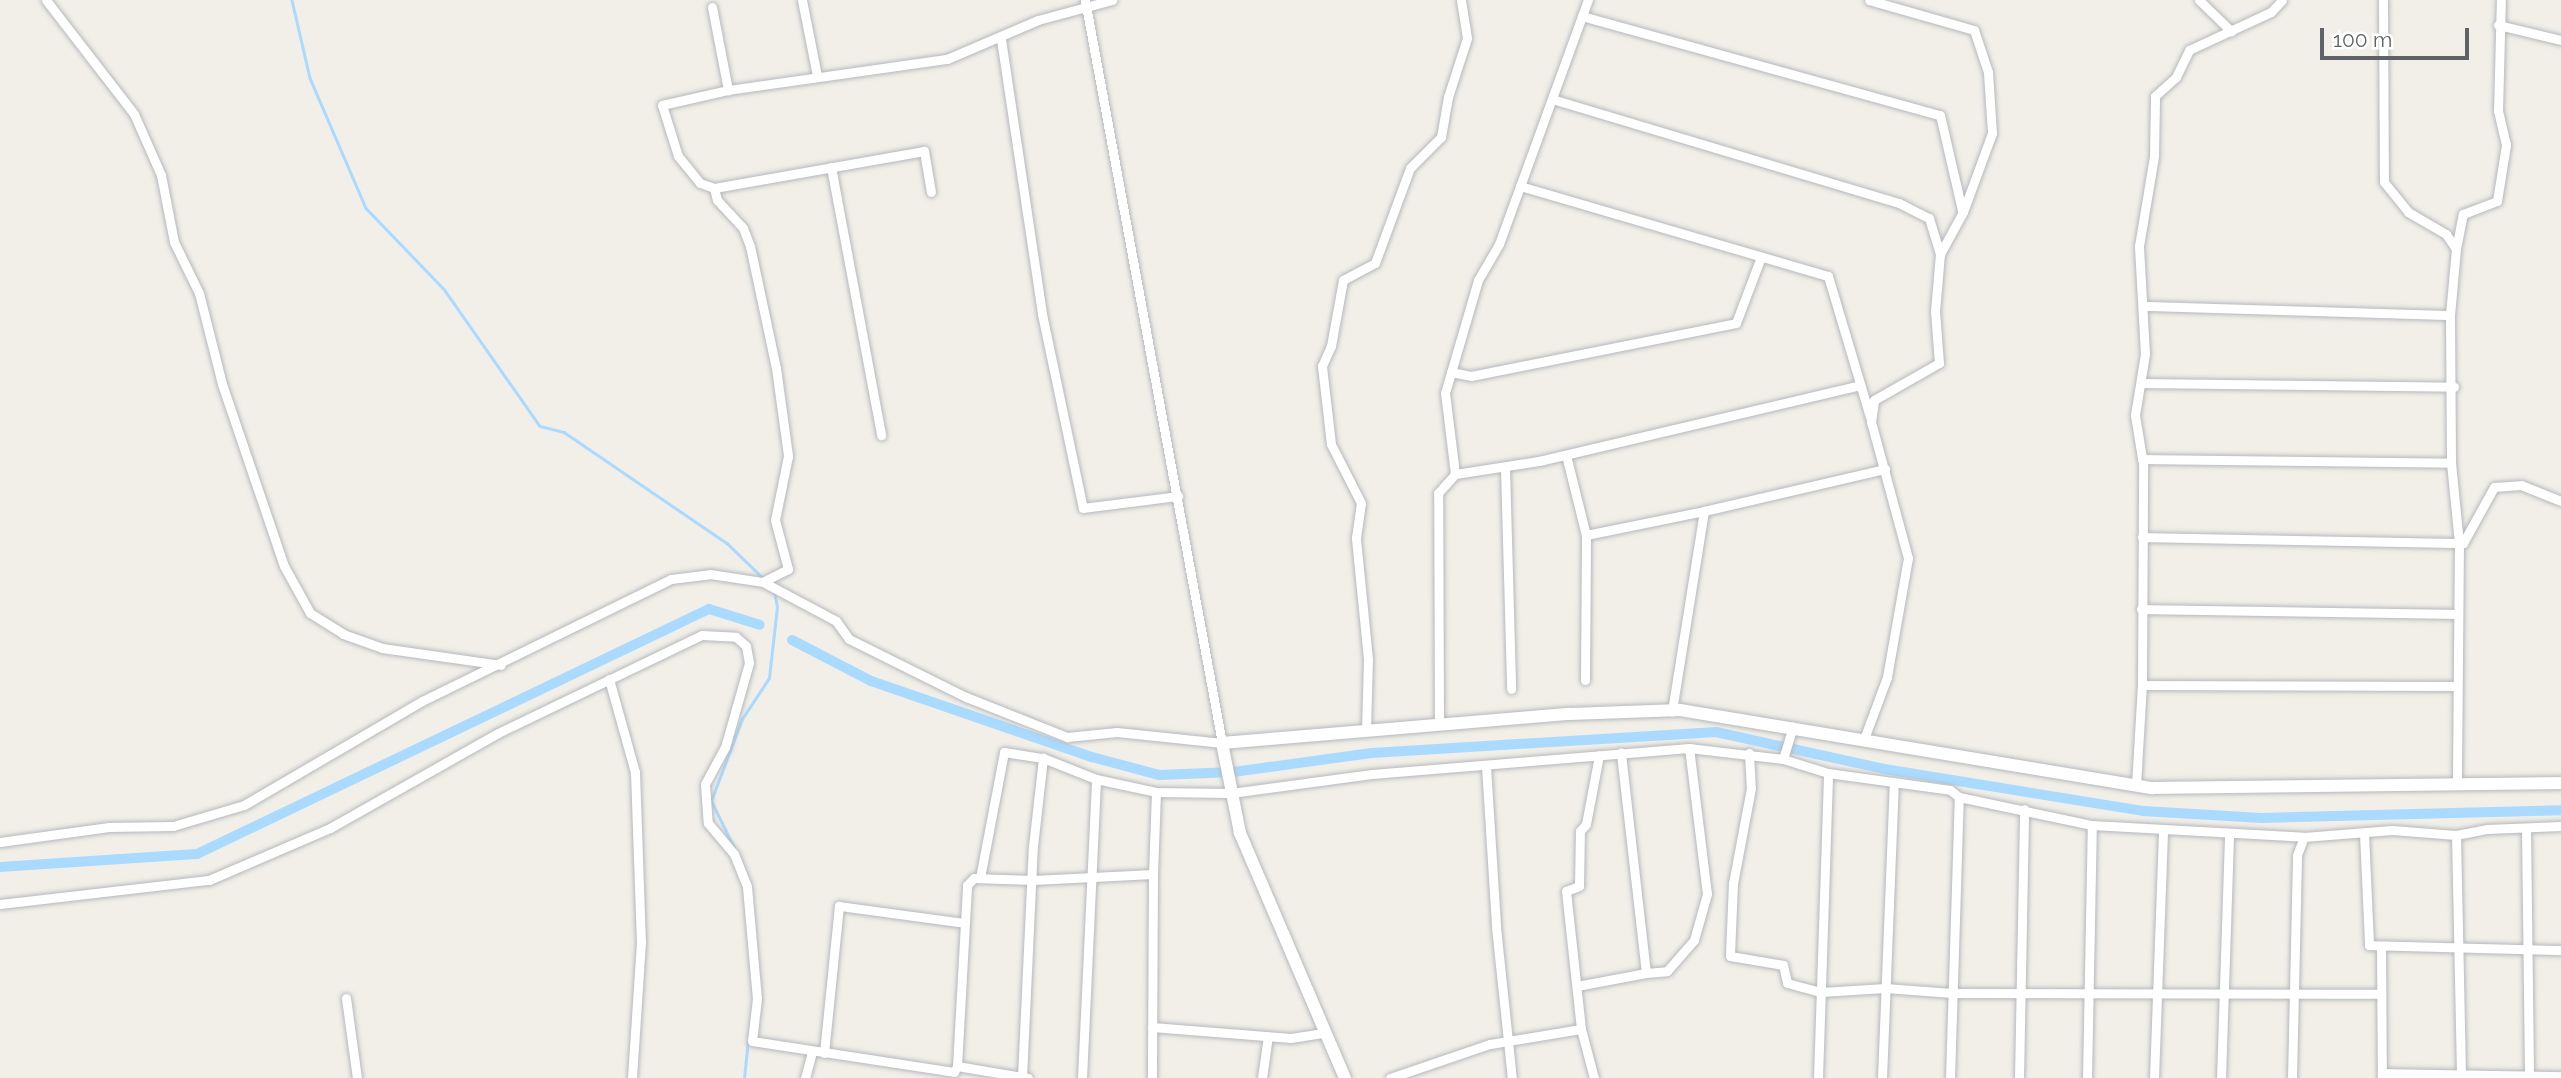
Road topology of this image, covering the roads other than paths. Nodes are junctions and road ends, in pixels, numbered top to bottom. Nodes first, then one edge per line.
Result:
1 (46, 0) edge
2 (802, 0) edge
3 (1112, 0) edge
4 (1461, 0) edge
5 (1588, 0) edge
6 (1869, 0) edge
7 (2199, 0) edge
8 (2282, 0) edge
9 (2383, 0) edge
10 (2501, 0) edge
11 (1085, 3) edge
12 (712, 6) dead end
13 (1582, 16) junction
14 (2498, 25) junction
15 (2231, 31) junction
16 (1001, 39) junction
17 (2561, 40) edge
18 (817, 76) junction
19 (728, 90) junction
20 (1552, 99) junction
21 (831, 167) junction
22 (1520, 186) junction
23 (714, 188) junction
24 (931, 192) dead end
25 (1963, 212) junction
26 (2456, 248) junction
27 (1940, 254) junction
28 (1761, 257) junction
29 (2145, 306) junction
30 (2451, 315) junction
31 (1451, 372) junction
32 (2144, 383) junction
33 (1860, 385) junction
34 (2454, 387) junction
35 (1871, 422) junction
36 (881, 435) dead end
37 (1566, 455) junction
38 (2142, 459) junction
39 (2451, 463) junction
40 (1505, 468) junction
41 (1885, 469) junction
42 (1455, 474) junction
43 (1178, 496) junction
44 (2561, 501) edge
45 (1704, 511) junction
46 (1586, 535) junction
47 (2142, 537) junction
48 (2459, 543) junction
49 (763, 582) junction
50 (2141, 609) junction
51 (2456, 614) junction
52 (503, 665) junction
53 (609, 679) junction
54 (1585, 680) dead end
55 (2142, 685) junction
56 (2456, 686) junction
57 (1511, 690) dead end
58 (1672, 711) junction
59 (1439, 724) junction
60 (1793, 726) junction
61 (1366, 731) junction
62 (1864, 739) junction
63 (1223, 748) junction
64 (1689, 748) junction
65 (1621, 752) junction
66 (1749, 753) junction
67 (1599, 755) junction
68 (1043, 758) junction
69 (1783, 758) junction
70 (1486, 766) junction
71 (1828, 773) junction
72 (1096, 779) junction
73 (2457, 782) junction
74 (2561, 783) edge
75 (1895, 784) junction
76 (2136, 785) junction
77 (1156, 792) junction
78 (1231, 793) junction
79 (1959, 797) junction
80 (2024, 809) junction
81 (2092, 825) junction
82 (2561, 826) edge
83 (2526, 828) junction
84 (2163, 830) junction
85 (2364, 833) junction
86 (2456, 835) junction
87 (2229, 836) junction
88 (2304, 836) junction
89 (0, 842) edge
90 (1153, 874) junction
91 (1091, 875) junction
92 (980, 878) junction
93 (1033, 880) junction
94 (0, 904) edge
95 (965, 923) junction
96 (2381, 947) junction
97 (2458, 948) junction
98 (2530, 950) junction
99 (2561, 950) edge
100 (1646, 973) junction
101 (1577, 986) junction
102 (1885, 988) junction
103 (2089, 991) junction
104 (2157, 991) junction
105 (1821, 992) junction
106 (2020, 992) junction
107 (1952, 993) junction
108 (2223, 993) junction
109 (2294, 993) junction
110 (2381, 994) junction
111 (346, 998) dead end
112 (1152, 1027) junction
113 (1581, 1028) junction
114 (1324, 1034) junction
115 (1268, 1036) junction
116 (1508, 1044) junction
117 (812, 1051) junction
118 (824, 1053) junction
119 (925, 1066) junction
120 (957, 1066) junction
121 (2382, 1076) edge
122 (2460, 1076) edge
123 (2529, 1076) junction
124 (2561, 1076) edge
125 (1022, 1077) edge
126 (357, 1078) edge
127 (632, 1078) edge
128 (805, 1078) edge
129 (921, 1078) edge
130 (1028, 1078) edge
131 (1082, 1078) edge
132 (1152, 1078) edge
133 (1262, 1078) edge
134 (1345, 1078) edge
135 (1390, 1078) edge
136 (1512, 1078) edge
137 (1594, 1078) edge
138 (1818, 1078) edge
139 (1882, 1078) edge
140 (1950, 1078) edge
141 (2019, 1078) edge
142 (2087, 1078) edge
143 (2154, 1078) edge
144 (2221, 1078) edge
145 (2292, 1078) edge

1 - 52 street
2 - 18 street
3 - 11 street
4 - 61 street
5 - 13 street
6 - 25 street
7 - 15 street
8 - 15 street
9 - 26 street
10 - 14 street
11 - 16 street
11 - 43 street
12 - 19 street
13 - 20 street
13 - 25 street
14 - 17 street
14 - 26 street
15 - 29 street
16 - 18 street
16 - 43 street
18 - 19 street
19 - 23 street
20 - 22 street
20 - 27 street
21 - 23 street
21 - 24 street
21 - 36 street
22 - 28 street
22 - 31 street
23 - 49 street
25 - 27 street
26 - 30 street
27 - 35 street
28 - 31 street
28 - 33 street
29 - 30 street
29 - 32 street
30 - 34 street
31 - 42 street
32 - 34 street
32 - 38 street
33 - 35 street
33 - 37 street
34 - 39 street
35 - 41 street
37 - 40 street
37 - 46 street
38 - 39 street
38 - 47 street
39 - 48 street
40 - 42 street
40 - 57 street
41 - 45 street
41 - 62 street
42 - 59 street
43 - 63 street
44 - 48 street
45 - 46 street
45 - 58 street
46 - 54 street
47 - 48 street
47 - 50 street
48 - 51 street
49 - 52 street
49 - 63 street
50 - 51 street
50 - 55 street
51 - 56 street
52 - 89 street
53 - 94 street
53 - 117 street
53 - 127 street
55 - 56 street
55 - 76 street
56 - 73 street
58 - 59 street
58 - 60 street
59 - 61 street
60 - 62 street
60 - 69 street
61 - 63 street
62 - 76 street
63 - 78 street
64 - 65 street
64 - 66 street
64 - 100 street
65 - 67 street
65 - 100 street
66 - 69 street
66 - 105 street
67 - 70 street
67 - 101 street
68 - 72 street
68 - 92 street
68 - 93 street
69 - 71 street
70 - 78 street
70 - 116 street
71 - 75 street
71 - 105 street
72 - 77 street
72 - 91 street
73 - 74 street
73 - 76 street
75 - 79 street
75 - 102 street
77 - 78 street
77 - 90 street
78 - 114 street
79 - 80 street
79 - 107 street
80 - 81 street
80 - 106 street
81 - 84 street
81 - 103 street
82 - 83 street
83 - 86 street
83 - 98 street
84 - 87 street
84 - 104 street
85 - 86 street
85 - 88 street
85 - 96 street
86 - 97 street
87 - 88 street
87 - 108 street
88 - 109 street
90 - 91 street
90 - 112 street
91 - 93 street
91 - 131 street
92 - 93 street
92 - 95 street
93 - 125 street
95 - 118 street
95 - 120 street
96 - 97 street
96 - 110 street
97 - 98 street
97 - 122 street
98 - 99 street
98 - 123 street
100 - 101 street
101 - 113 street
102 - 105 street
102 - 107 street
102 - 139 street
103 - 104 street
103 - 106 street
103 - 142 street
104 - 108 street
104 - 143 street
105 - 138 street
106 - 107 street
106 - 141 street
107 - 140 street
108 - 109 street
108 - 144 street
109 - 110 street
109 - 145 street
110 - 121 street
111 - 126 street
112 - 115 street
112 - 132 street
113 - 116 street
113 - 137 street
114 - 115 street
114 - 134 street
115 - 133 street
116 - 135 street
116 - 136 street
117 - 118 street
117 - 128 street
118 - 119 street
119 - 120 street
119 - 129 street
120 - 125 street
121 - 122 street
122 - 123 street
123 - 124 street
125 - 130 street

